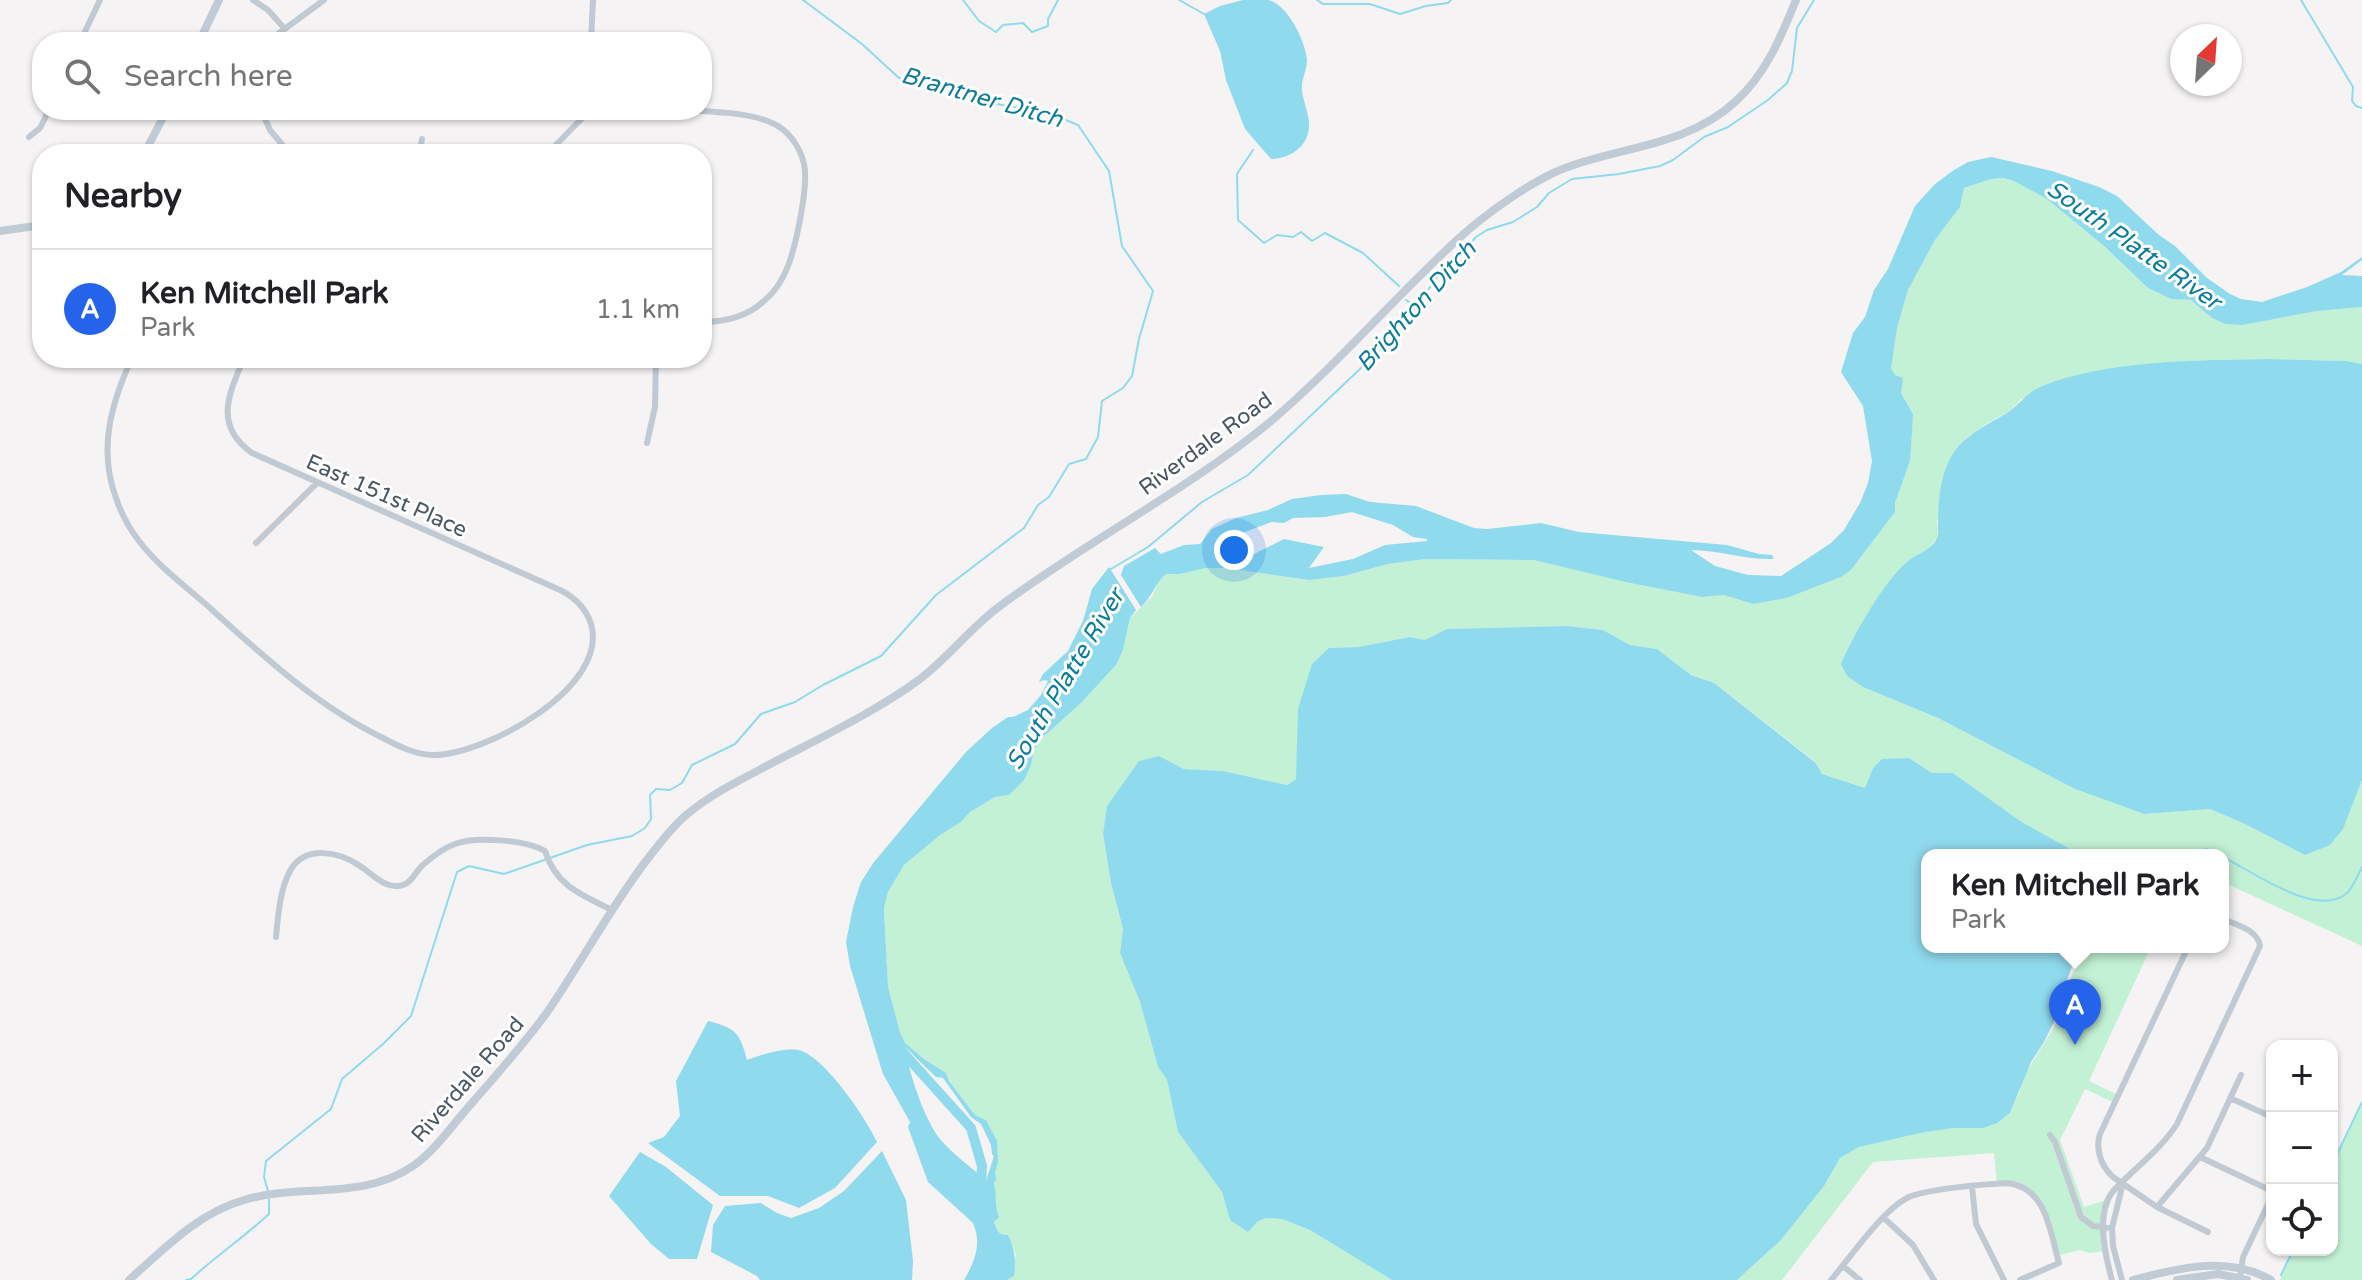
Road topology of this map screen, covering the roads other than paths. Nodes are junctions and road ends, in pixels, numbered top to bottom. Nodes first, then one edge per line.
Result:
1 (100, 0) edge
2 (219, 0) edge
3 (253, 0) edge
4 (324, 0) edge
5 (593, 0) edge
6 (1796, 0) edge
7 (284, 28) junction
8 (85, 32) edge
9 (204, 32) edge
10 (279, 32) edge
11 (591, 32) edge
12 (712, 113) edge
13 (44, 120) edge
14 (162, 120) edge
15 (266, 120) edge
16 (580, 120) edge
17 (29, 137) dead end
18 (422, 139) dead end
19 (149, 144) edge
20 (282, 144) edge
21 (421, 144) edge
22 (557, 144) edge
23 (32, 226) edge
24 (0, 231) edge
25 (712, 321) edge
26 (128, 368) edge
27 (240, 368) edge
28 (656, 368) edge
29 (647, 443) dead end
30 (317, 483) junction
31 (256, 543) dead end
32 (612, 910) junction
33 (2229, 922) edge
34 (276, 937) dead end
35 (2185, 953) edge
36 (2241, 1075) dead end
37 (2230, 1098) junction
38 (2266, 1114) edge
39 (2050, 1135) dead end
40 (2200, 1157) junction
41 (2123, 1183) junction
42 (1972, 1187) junction
43 (2266, 1191) edge
44 (2157, 1207) junction
45 (2266, 1207) edge
46 (1884, 1218) junction
47 (2103, 1228) junction
48 (2112, 1228) junction
49 (2208, 1232) dead end
50 (1843, 1266) junction
51 (2243, 1275) edge
52 (129, 1280) edge
53 (1831, 1280) edge
54 (1860, 1280) edge
55 (1934, 1280) edge
56 (2004, 1280) edge
57 (2020, 1280) edge
58 (2112, 1280) edge
59 (2122, 1280) edge
60 (2133, 1280) edge
61 (2177, 1280) edge
62 (2271, 1280) edge

1 - 8 street
2 - 9 street
3 - 7 street
4 - 7 street
5 - 11 street
6 - 32 street, Riverdale Road
7 - 10 street
12 - 25 street
13 - 17 street
14 - 19 street
15 - 20 street
16 - 22 street
18 - 21 street
23 - 24 street
26 - 30 street, East 151st Place
27 - 30 street, East 151st Place
28 - 29 street
30 - 31 street
32 - 34 street
32 - 52 street, Riverdale Road
33 - 41 street
35 - 41 street
36 - 37 street
37 - 38 street
37 - 40 street
39 - 47 street
40 - 43 street
40 - 44 street
41 - 44 street
41 - 47 street
41 - 48 street
42 - 46 street
42 - 56 street
42 - 57 street
44 - 49 street
45 - 51 street
46 - 50 street
46 - 55 street
47 - 48 street
47 - 58 street
48 - 59 street
50 - 53 street
50 - 54 street
51 - 60 street
51 - 61 street
51 - 62 street

